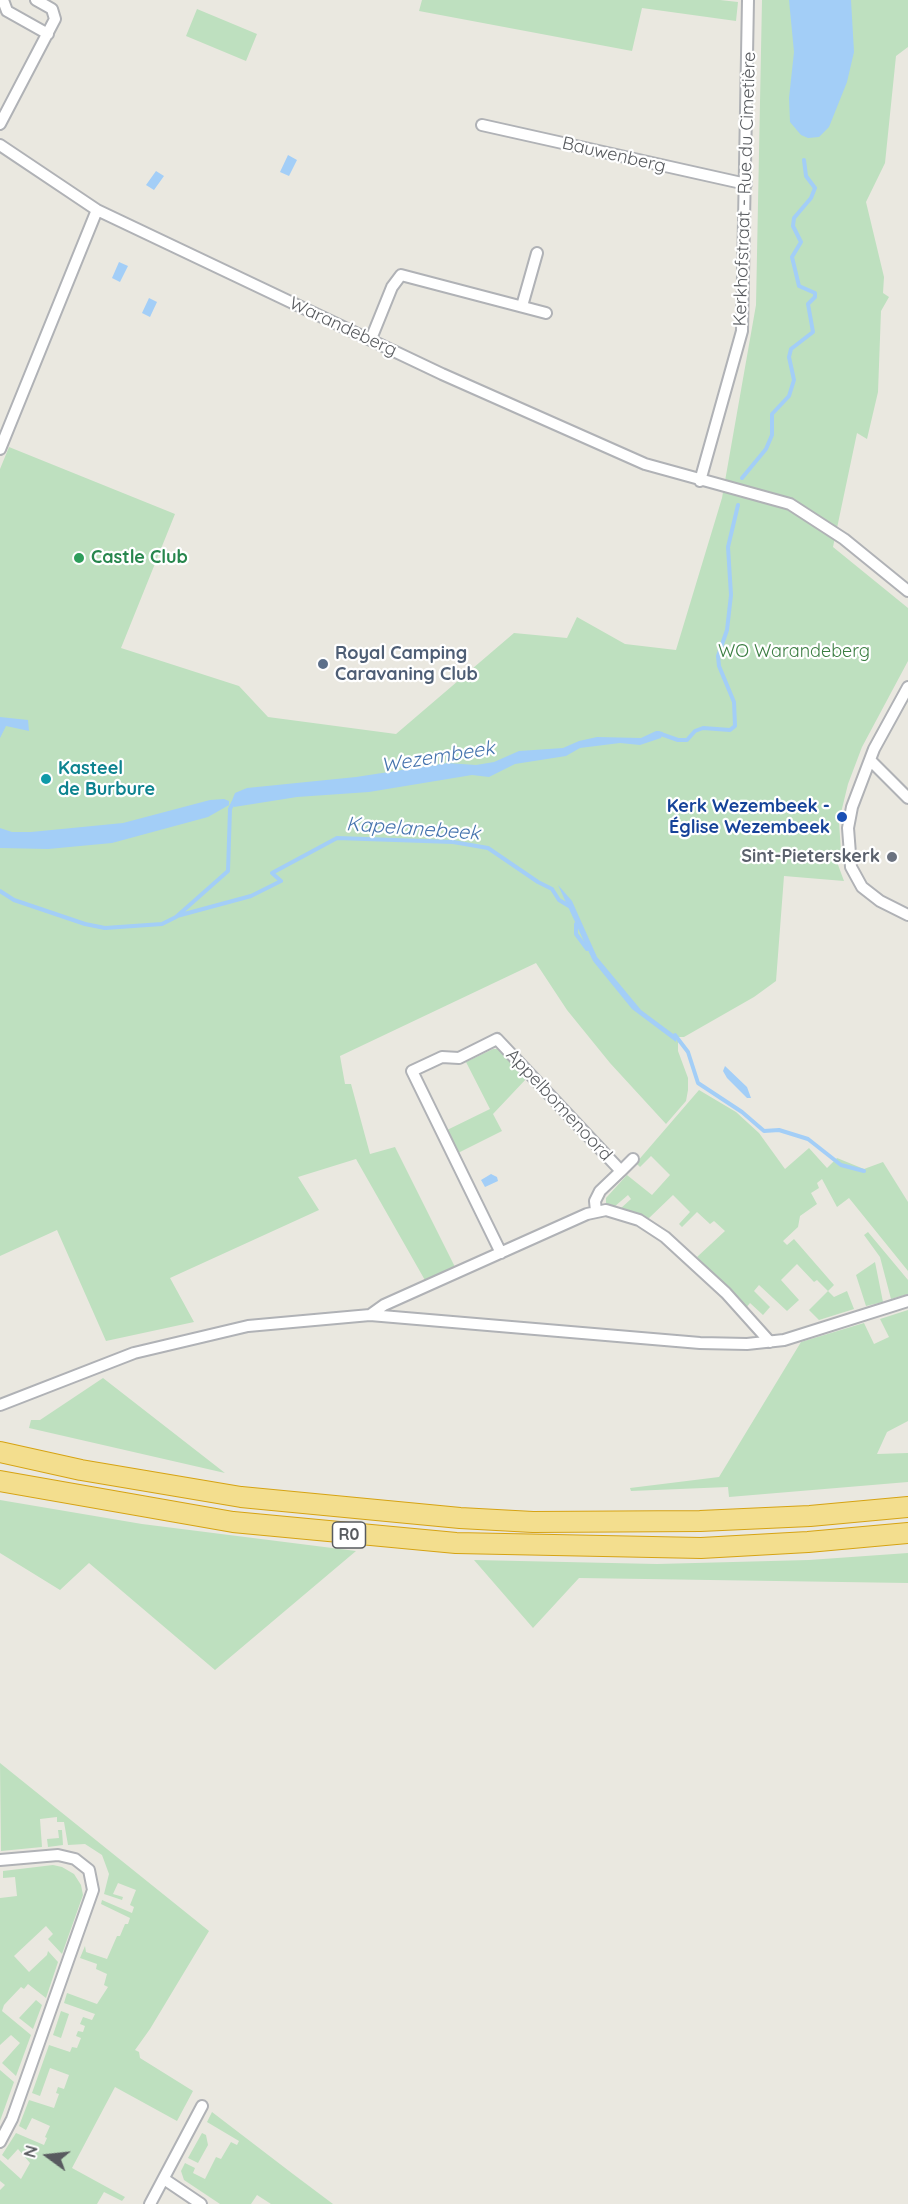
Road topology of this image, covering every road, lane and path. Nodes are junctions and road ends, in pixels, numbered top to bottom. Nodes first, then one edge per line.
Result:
1 (3, 0) edge
2 (36, 0) edge
3 (748, 0) edge
4 (48, 34) junction
5 (0, 124) edge
6 (482, 124) dead end
7 (0, 145) edge
8 (746, 184) junction
9 (97, 210) junction
10 (537, 253) dead end
11 (522, 306) junction
12 (546, 313) dead end
13 (371, 339) junction
14 (0, 449) edge
15 (700, 481) junction
16 (908, 591) edge
17 (908, 687) edge
18 (870, 760) junction
19 (908, 798) edge
20 (908, 915) edge
21 (633, 1159) dead end
22 (621, 1171) junction
23 (596, 1211) junction
24 (501, 1253) junction
25 (908, 1301) edge
26 (370, 1315) junction
27 (770, 1342) junction
28 (0, 1406) edge
29 (0, 1452) edge
30 (0, 1481) edge
31 (908, 1507) edge
32 (908, 1533) edge
33 (0, 1860) edge
34 (202, 2106) dead end
35 (0, 2142) edge
36 (164, 2180) junction
37 (150, 2204) edge
38 (201, 2204) edge

1 - 4 street
2 - 4 street
3 - 8 street, Kerkhofstraat - Rue du Cimetière
4 - 5 street
6 - 8 street, Bauwenberg
7 - 9 street, Warandeberg
8 - 15 street, Kerkhofstraat - Rue du Cimetière
9 - 13 street, Warandeberg
9 - 14 street
10 - 11 street
11 - 12 street
11 - 13 street
13 - 15 street, Warandeberg
15 - 16 street, Warandeberg
17 - 18 street
18 - 19 street
18 - 20 street
21 - 22 street, Appelbomenoord
22 - 23 street, Appelbomenoord
22 - 24 street, Appelbomenoord
23 - 24 street
23 - 27 street
24 - 26 street
25 - 27 street
26 - 27 street
26 - 28 street
29 - 31 highway, R0
30 - 32 highway, R0
33 - 35 street
34 - 36 street
36 - 37 street
36 - 38 street

